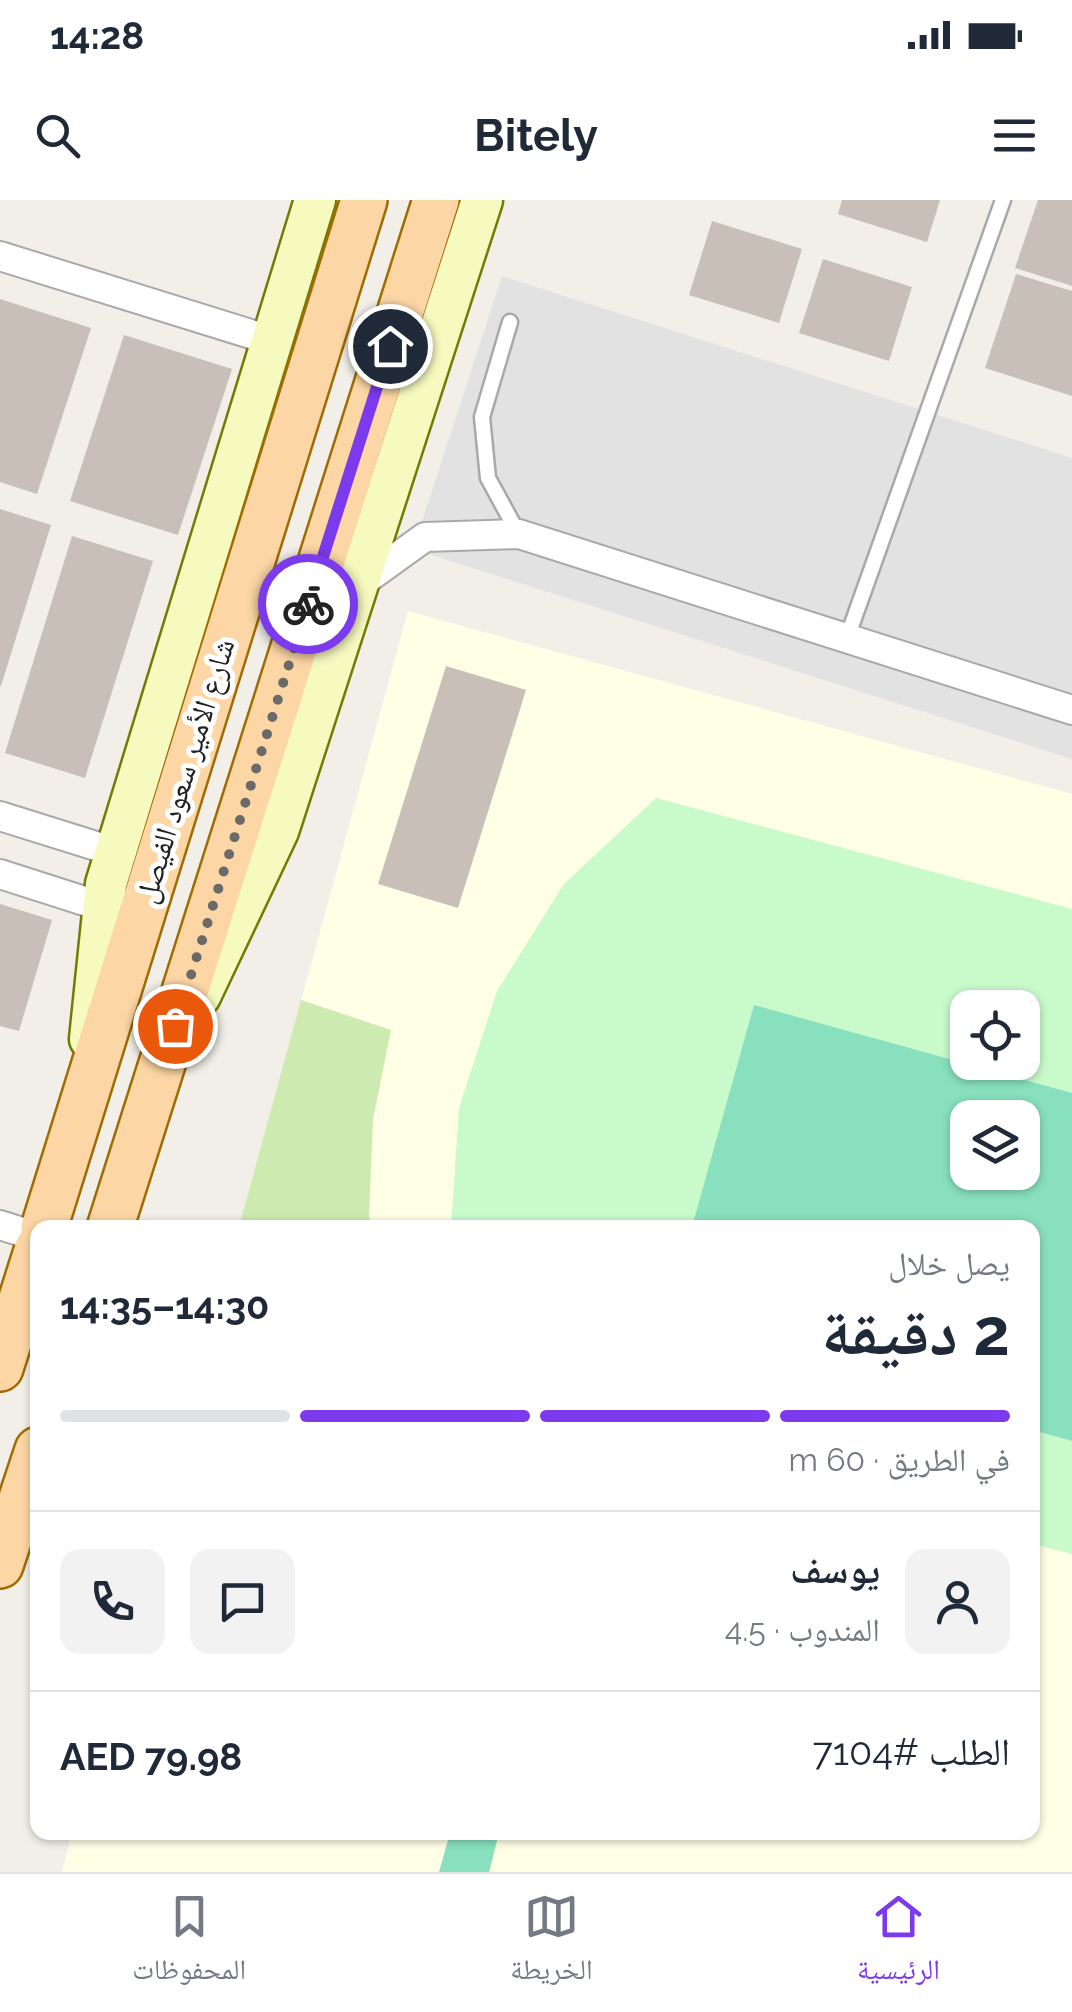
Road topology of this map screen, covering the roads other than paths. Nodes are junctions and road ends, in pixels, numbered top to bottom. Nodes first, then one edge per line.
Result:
1 (315, 200) edge
2 (364, 200) edge
3 (436, 200) edge
4 (482, 200) edge
5 (1003, 200) edge
6 (0, 256) edge
7 (510, 322) dead end
8 (273, 340) junction
9 (518, 534) junction
10 (356, 587) junction
11 (846, 638) junction
12 (1072, 710) edge
13 (0, 816) edge
14 (115, 852) junction
15 (0, 874) edge
16 (103, 907) junction
17 (84, 1094) junction
18 (153, 1095) junction
19 (46, 1220) edge
20 (113, 1220) edge
21 (0, 1225) edge
22 (30, 1258) edge
23 (0, 1368) edge
24 (30, 1474) edge
25 (0, 1565) edge

1 - 8 street
2 - 17 main road, شارع الأمير سعود الفيصل
3 - 18 main road
4 - 10 street
5 - 11 lane
6 - 8 street
7 - 9 lane
8 - 14 street
9 - 10 street
9 - 11 street
10 - 18 street
11 - 12 street
13 - 14 street
14 - 16 street
15 - 16 street
16 - 17 street
17 - 19 main road, شارع الأمير سعود الفيصل
18 - 20 main road
21 - 22 street
22 - 23 main road
24 - 25 main road

